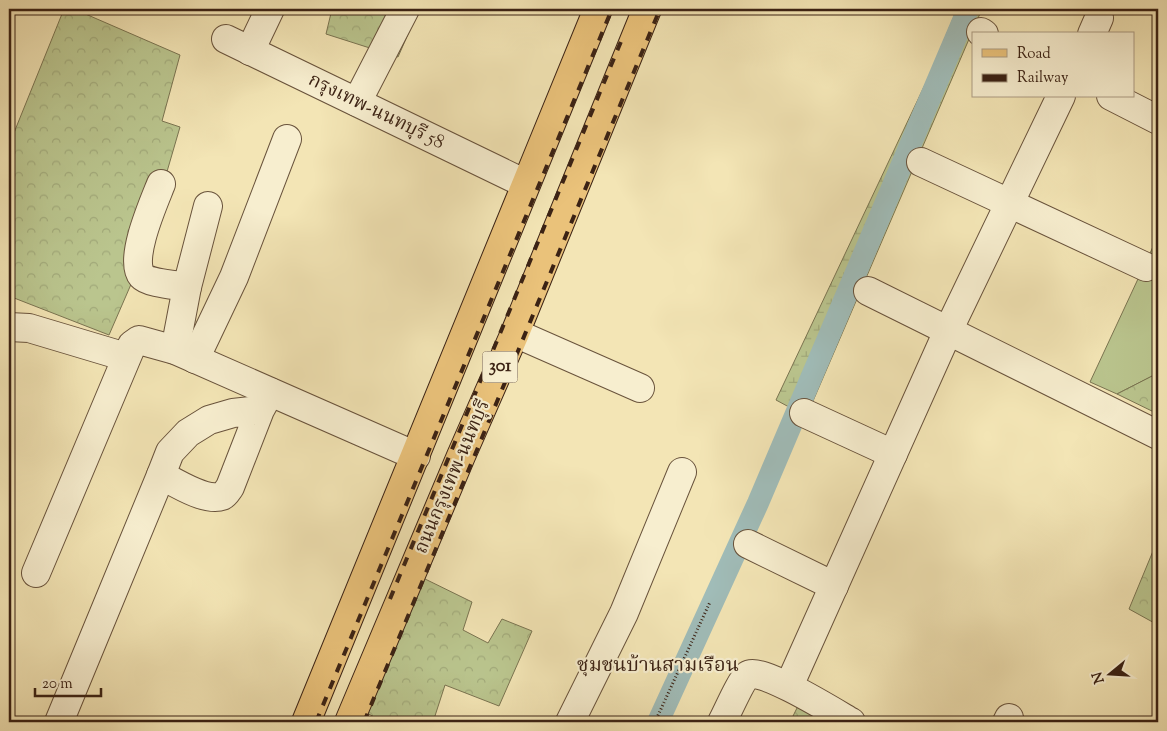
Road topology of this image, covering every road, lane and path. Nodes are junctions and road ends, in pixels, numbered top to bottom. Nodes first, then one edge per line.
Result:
1 (270, 9) edge
2 (405, 9) edge
3 (598, 9) edge
4 (647, 9) edge
5 (226, 39) dead end
6 (250, 51) junction
7 (1061, 98) edge
8 (1115, 98) edge
9 (357, 102) junction
10 (1158, 120) edge
11 (287, 140) dead end
12 (921, 162) dead end
13 (161, 184) dead end
14 (526, 184) junction
15 (1010, 202) junction
16 (208, 206) dead end
17 (1146, 267) dead end
18 (187, 286) junction
19 (868, 291) dead end
20 (9, 327) edge
21 (948, 331) junction
22 (515, 333) junction
23 (185, 355) junction
24 (126, 357) junction
25 (640, 388) dead end
26 (265, 401) junction
27 (804, 413) dead end
28 (1158, 435) edge
29 (419, 447) junction
30 (893, 454) junction
31 (461, 456) junction
32 (682, 472) dead end
33 (161, 475) junction
34 (748, 544) dead end
35 (36, 573) dead end
36 (834, 586) junction
37 (710, 602) dead end
38 (789, 686) junction
39 (351, 721) edge
40 (60, 722) edge
41 (306, 722) edge
42 (570, 722) edge
43 (655, 722) edge
44 (722, 722) edge
45 (851, 722) edge

1 - 6 street
2 - 9 street
3 - 14 main road, 301
4 - 22 main road, ถนนกรุงเทพ-นนทบุรี / 301
5 - 6 street, กรุงเทพ-นนทบุรี 58
6 - 9 street, กรุงเทพ-นนทบุรี 58
7 - 15 street
8 - 10 street
9 - 14 street, กรุงเทพ-นนทบุรี 58
11 - 23 street
12 - 15 street
13 - 18 street
14 - 29 main road, 301
15 - 17 street
15 - 21 street
16 - 18 street
18 - 23 street
19 - 21 street
20 - 24 street
21 - 28 street
21 - 30 street
22 - 25 street
22 - 31 main road, ถนนกรุงเทพ-นนทบุรี / 301
23 - 24 street
23 - 26 street
24 - 35 street
26 - 29 street
26 - 33 street
26 - 33 street
27 - 30 street
29 - 31 main road
29 - 41 main road, 301
30 - 36 street
31 - 39 main road, ถนนกรุงเทพ-นนทบุรี / 301
32 - 42 street
33 - 40 street
34 - 36 street
36 - 38 street
37 - 43 path
38 - 44 street
38 - 45 street

